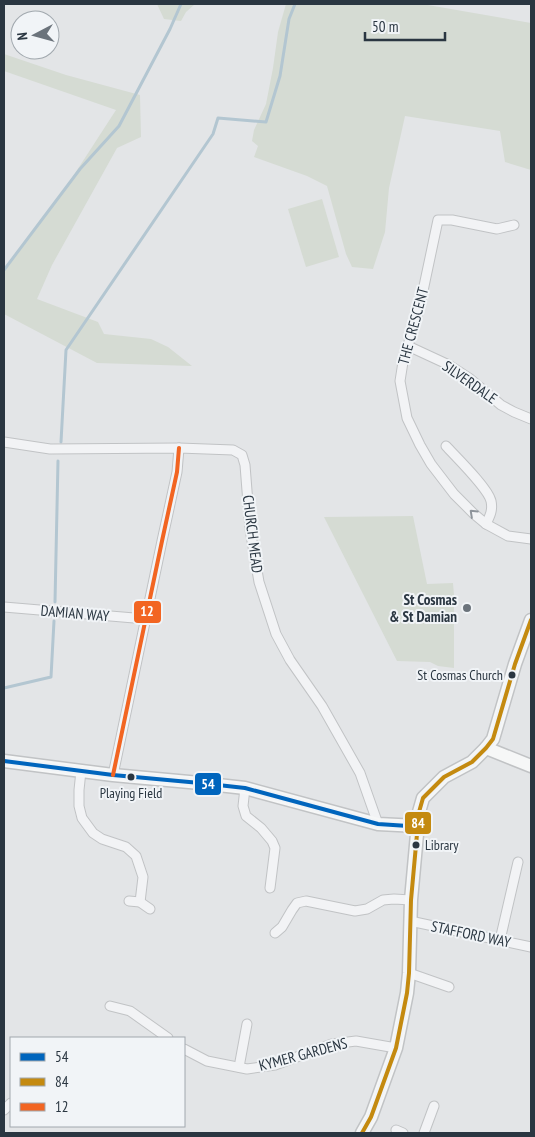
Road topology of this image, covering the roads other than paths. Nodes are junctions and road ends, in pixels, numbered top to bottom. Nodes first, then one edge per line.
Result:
1 (514, 225) dead end
2 (408, 346) junction
3 (531, 419) edge
4 (4, 442) edge
5 (446, 446) dead end
6 (179, 448) junction
7 (486, 524) junction
8 (531, 539) edge
9 (4, 607) edge
10 (146, 619) junction
11 (531, 620) edge
12 (486, 748) junction
13 (4, 761) edge
14 (531, 766) edge
15 (81, 771) junction
16 (113, 775) junction
17 (245, 788) junction
18 (378, 824) junction
19 (418, 826) junction
20 (518, 862) dead end
21 (270, 888) dead end
22 (412, 900) junction
23 (129, 901) dead end
24 (140, 902) junction
25 (150, 909) dead end
26 (410, 922) junction
27 (275, 932) dead end
28 (500, 940) junction
29 (531, 946) edge
30 (410, 973) junction
31 (449, 988) dead end
32 (110, 1006) dead end
33 (247, 1024) dead end
34 (167, 1037) edge
35 (396, 1048) junction
36 (185, 1050) edge
37 (239, 1067) junction
38 (434, 1106) dead end
39 (362, 1133) edge
40 (424, 1133) edge

1 - 2 street, THE CRESCENT
2 - 3 street, SILVERDALE
7 -> 2 street, THE CRESCENT
4 - 6 street, CHURCH MEAD
5 - 7 street
6 - 10 street
6 - 18 street, CHURCH MEAD
7 - 8 street, THE CRESCENT
9 - 10 street, DAMIAN WAY
10 - 16 street
11 - 12 main road
12 - 14 main road
12 - 19 main road
13 - 15 main road
15 - 16 main road
15 - 24 street
16 - 17 main road
17 - 18 main road
17 - 21 street
18 - 19 main road
19 - 22 main road
20 - 28 street
22 - 26 main road
22 - 27 street
23 - 24 street
24 - 25 street
26 - 28 street, STAFFORD WAY
26 - 30 main road
28 - 29 street, STAFFORD WAY
30 - 31 street
30 - 35 main road
32 - 34 street
33 - 37 street
35 - 37 street, KYMER GARDENS
35 - 39 main road
36 - 37 street, KYMER GARDENS
38 - 40 street

